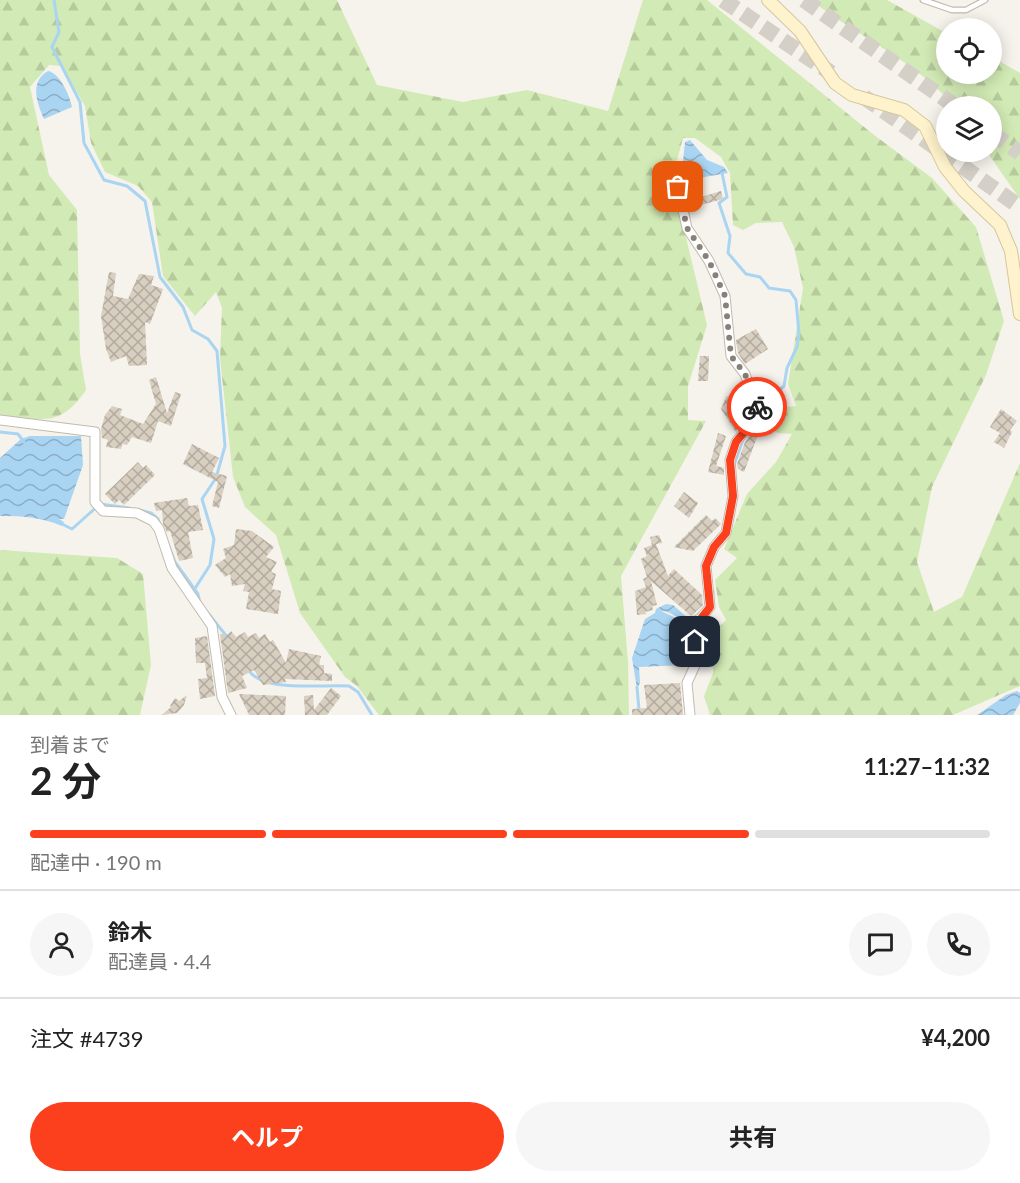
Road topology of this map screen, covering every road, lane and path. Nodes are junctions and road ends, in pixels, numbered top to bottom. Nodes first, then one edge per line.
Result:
1 (768, 0) edge
2 (922, 0) edge
3 (986, 0) edge
4 (678, 187) dead end
5 (1020, 314) edge
6 (0, 420) edge
7 (231, 715) edge
8 (690, 715) edge

1 - 5 street
2 - 3 lane
4 - 8 street
6 - 7 street

